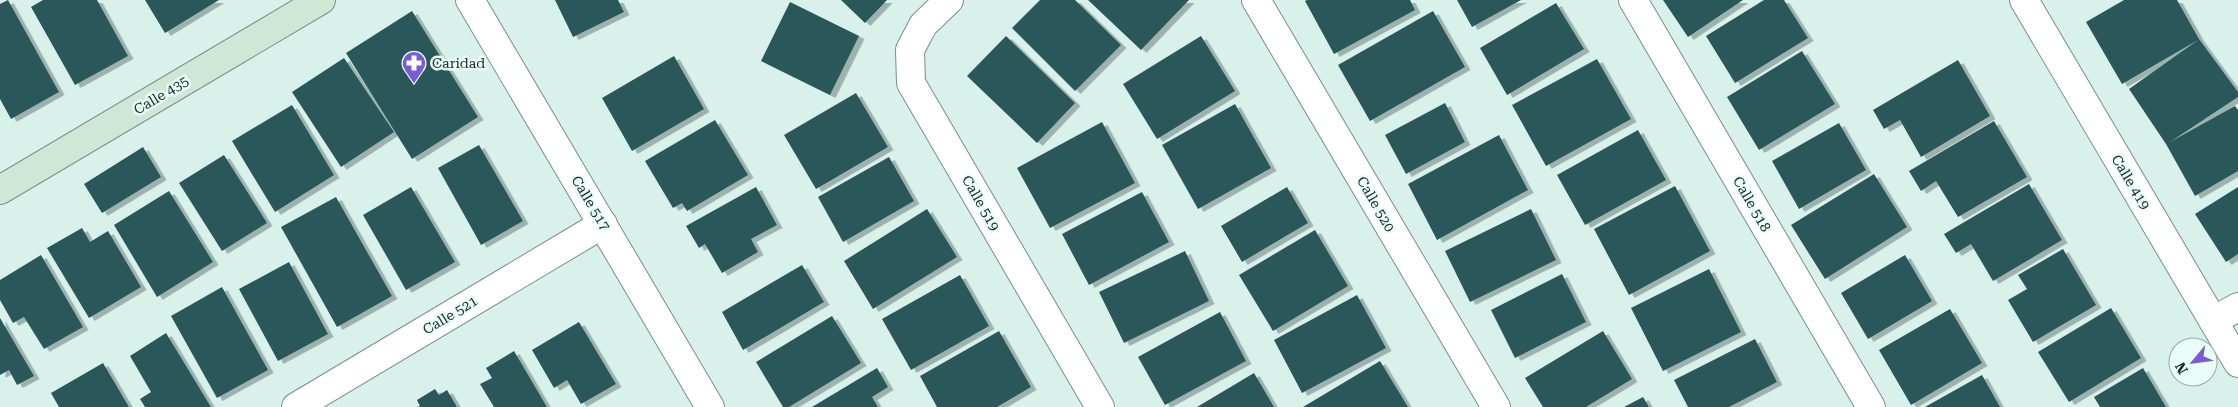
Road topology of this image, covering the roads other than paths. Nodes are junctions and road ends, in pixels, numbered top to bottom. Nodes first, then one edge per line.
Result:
1 (321, 0) edge
2 (470, 0) edge
3 (949, 0) edge
4 (1256, 0) edge
5 (1633, 0) edge
6 (2024, 0) edge
7 (0, 190) edge
8 (604, 224) junction
9 (2238, 307) edge
10 (2213, 321) junction
11 (2238, 363) edge
12 (305, 405) edge
13 (710, 407) edge
14 (1100, 407) edge
15 (1496, 407) edge
16 (1871, 407) edge

1 - 7 street, Calle 435
2 - 8 street, Calle 517
3 - 14 street, Calle 519
4 - 15 street, Calle 520
5 - 16 street, Calle 518
6 - 10 street, Calle 419
8 - 12 street, Calle 521
8 - 13 street, Calle 517
9 - 10 street
10 - 11 street, Calle 419

